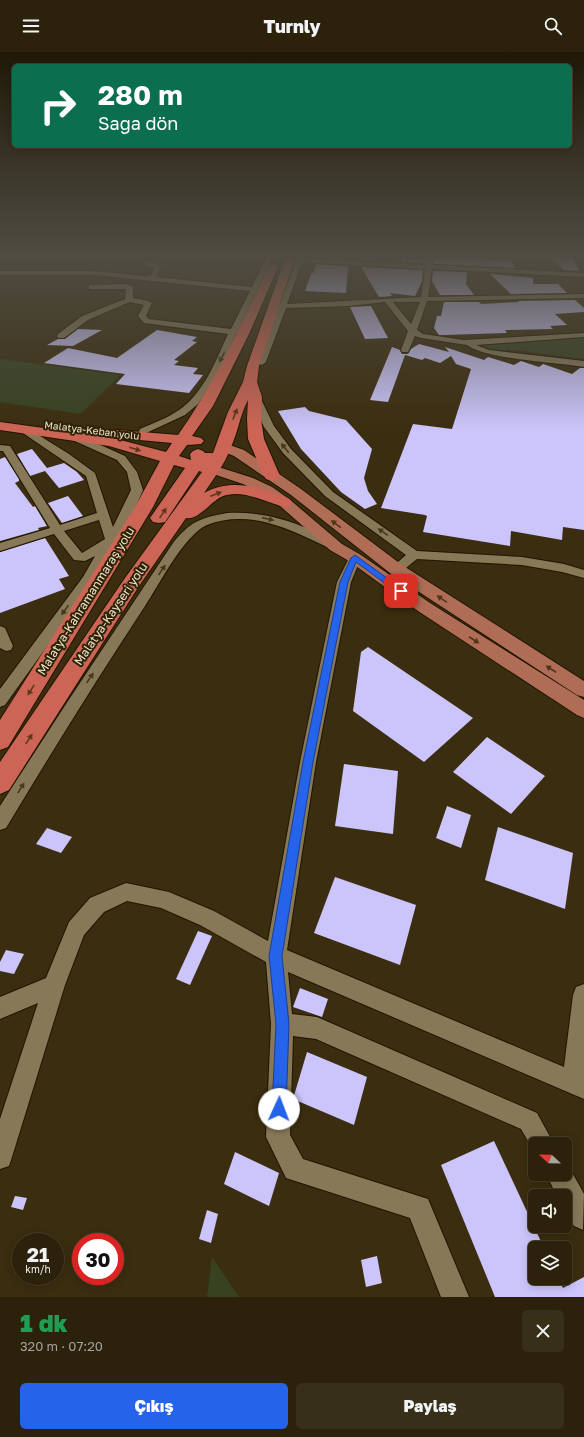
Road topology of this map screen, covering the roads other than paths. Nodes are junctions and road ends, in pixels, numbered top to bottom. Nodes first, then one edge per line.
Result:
1 (92, 314) edge
2 (143, 314) edge
3 (243, 314) edge
4 (252, 314) edge
5 (274, 314) edge
6 (281, 314) edge
7 (399, 314) edge
8 (419, 314) edge
9 (414, 331) junction
10 (235, 332) junction
11 (584, 335) edge
12 (61, 336) dead end
13 (464, 343) junction
14 (236, 349) junction
15 (405, 350) dead end
16 (262, 362) joint
17 (584, 364) edge
18 (250, 382) junction
19 (255, 397) junction
20 (206, 406) junction
21 (0, 419) edge
22 (0, 426) edge
23 (24, 429) junction
24 (144, 431) junction
25 (116, 434) junction
26 (72, 436) junction
27 (183, 440) junction
28 (217, 440) junction
29 (0, 448) edge
30 (167, 463) junction
31 (199, 468) junction
32 (272, 476) junction
33 (153, 489) junction
34 (284, 502) junction
35 (103, 515) junction
36 (126, 516) junction
37 (57, 530) junction
38 (164, 536) junction
39 (111, 540) junction
40 (0, 547) edge
41 (336, 547) junction
42 (414, 555) junction
43 (355, 558) junction
44 (396, 569) junction
45 (584, 574) edge
46 (0, 631) edge
47 (6, 646) dead end
48 (69, 678) junction
49 (584, 690) edge
50 (0, 701) edge
51 (584, 710) edge
52 (0, 740) edge
53 (0, 783) edge
54 (0, 822) edge
55 (276, 956) junction
56 (54, 985) junction
57 (584, 995) edge
58 (0, 1008) edge
59 (282, 1024) junction
60 (579, 1084) edge
61 (538, 1137) edge
62 (0, 1157) edge
63 (562, 1181) edge
64 (583, 1218) dead end
65 (455, 1297) edge

1 - 12 street
2 - 10 street
3 - 10 street
4 - 14 highway, Malatya-Kahramanmaraş yolu
5 - 18 highway
6 - 16 street
7 - 9 street
8 - 9 street
9 - 13 street
9 - 15 street
10 -> 24 street
11 - 13 street
13 - 17 street
14 - 20 highway, Malatya-Kahramanmaraş yolu
14 - 28 highway
16 - 18 highway
18 - 19 highway
28 -> 18 highway
19 - 32 highway
42 -> 19 street
20 - 24 highway
20 - 27 highway, Malatya-Kahramanmaraş yolu
21 - 25 highway, Malatya-Keban yolu
22 - 23 highway, Malatya-Keban yolu
23 - 26 highway, Malatya-Keban yolu
23 - 35 street
24 - 25 highway
25 - 27 highway, Malatya-Keban yolu
26 -> 30 highway, Malatya-Keban yolu
26 - 36 street
27 - 28 highway, Malatya-Keban yolu
27 - 30 highway, Malatya-Kahramanmaraş yolu
27 - 31 highway
28 - 31 highway, Malatya-Kayseri yolu
28 - 32 main road
29 - 37 street
30 - 31 highway, Malatya-Keban yolu
30 - 33 highway, Malatya-Kahramanmaraş yolu
31 - 34 main road
31 - 38 highway, Malatya-Kayseri yolu
48 -> 31 highway
44 -> 32 main road
33 - 36 highway
33 -> 52 highway, Malatya-Kahramanmaraş yolu
38 -> 34 highway
34 - 41 main road
35 - 37 street
35 - 39 street
36 - 39 street
37 - 39 street
37 - 40 street
38 - 48 highway, Malatya-Kayseri yolu
39 -> 50 street
41 - 43 main road
54 -> 41 street
42 - 44 street
42 - 45 street
43 -> 51 main road
43 - 55 street
49 -> 44 main road
46 - 47 street
53 -> 48 highway, Malatya-Kayseri yolu
55 - 56 street
55 - 59 street
55 - 60 street
56 - 58 street
56 - 62 street
57 - 60 street
59 - 61 street
59 - 65 street
63 - 64 street

